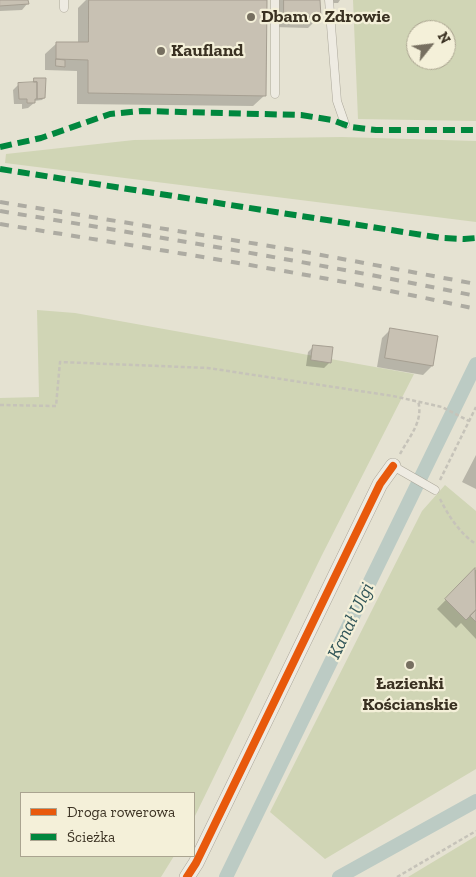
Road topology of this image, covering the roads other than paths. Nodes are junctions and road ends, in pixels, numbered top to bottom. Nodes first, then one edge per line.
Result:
1 (276, 0) edge
2 (329, 0) edge
3 (275, 94) dead end
4 (345, 124) dead end
5 (392, 466) joint
6 (432, 489) road end
7 (188, 877) edge

1 - 3 lane
2 - 4 lane
5 - 6 lane
5 - 7 street

